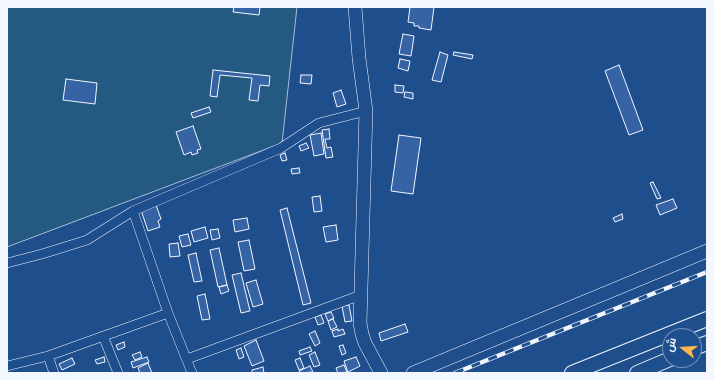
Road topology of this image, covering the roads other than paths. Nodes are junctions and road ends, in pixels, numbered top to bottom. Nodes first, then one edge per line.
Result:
1 (355, 7) edge
2 (366, 110) junction
3 (132, 211) junction
4 (707, 251) edge
5 (7, 263) edge
6 (361, 295) junction
7 (168, 313) junction
8 (707, 319) edge
9 (103, 336) junction
10 (48, 356) junction
11 (187, 359) junction
12 (662, 362) edge
13 (7, 366) edge
14 (379, 372) edge
15 (54, 373) edge
16 (118, 373) edge
17 (192, 373) edge
18 (413, 373) edge
19 (572, 373) edge
20 (637, 373) edge

1 - 2 street
2 - 3 street
2 - 6 street
3 - 5 street
3 - 7 street
4 - 18 street
6 - 11 street
6 - 14 street
7 - 9 street
7 - 11 street
8 - 19 main road
9 - 10 street
9 - 16 street
10 - 13 street
10 - 15 street
11 - 17 street
12 - 20 main road

